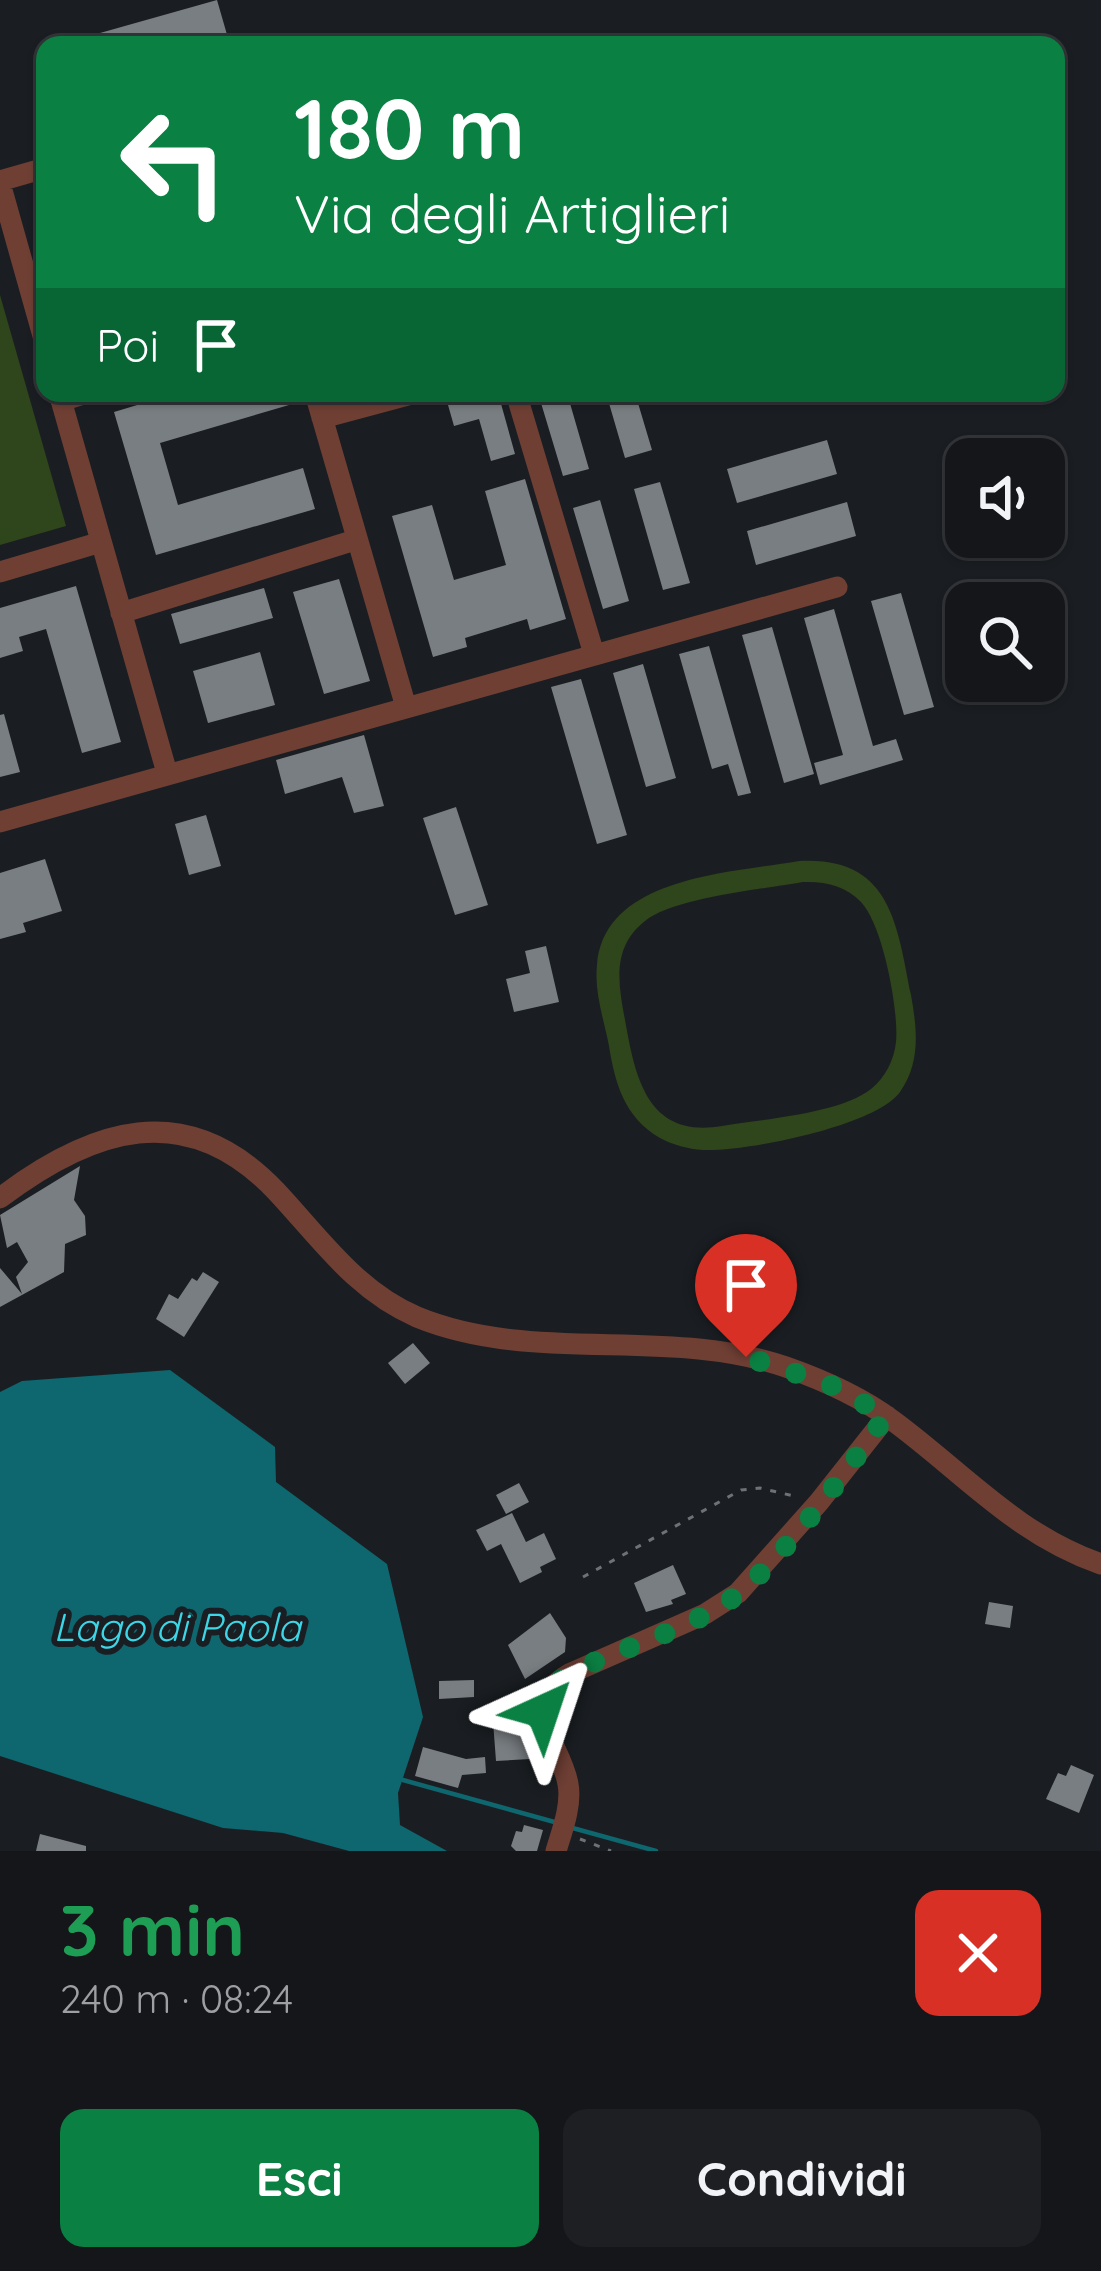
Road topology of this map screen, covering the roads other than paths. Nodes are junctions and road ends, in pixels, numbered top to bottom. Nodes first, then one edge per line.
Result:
1 (36, 171) edge
2 (0, 182) edge
3 (8, 239) edge
4 (36, 318) edge
5 (61, 402) edge
6 (318, 402) edge
7 (382, 402) edge
8 (519, 402) edge
9 (322, 418) junction
10 (356, 540) junction
11 (101, 542) junction
12 (0, 572) edge
13 (837, 587) dead end
14 (121, 613) junction
15 (594, 654) junction
16 (406, 707) junction
17 (166, 773) junction
18 (0, 822) edge
19 (0, 1198) edge
20 (886, 1416) junction
21 (1101, 1564) edge
22 (559, 1838) edge

1 - 2 street
2 - 3 street
3 - 4 street
5 - 11 street
6 - 9 street
7 - 9 street
8 - 15 street
9 - 10 street
10 - 14 street
10 - 16 street
11 - 12 street
11 - 14 street
13 - 15 street
14 - 17 street
15 - 16 street
16 - 17 street
17 - 18 street
19 - 20 street
20 - 21 street
20 - 22 street

